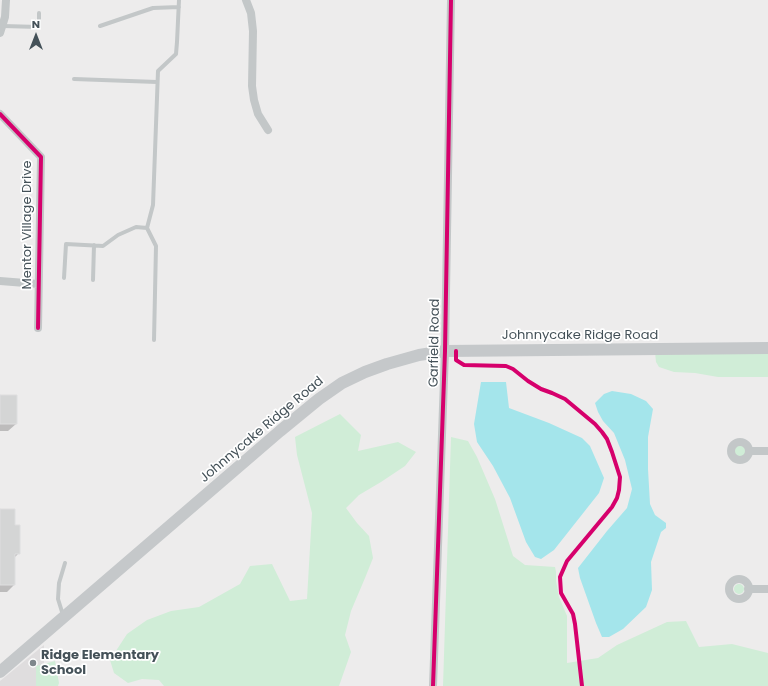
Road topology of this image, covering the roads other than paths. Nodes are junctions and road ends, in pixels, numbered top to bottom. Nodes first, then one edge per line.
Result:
1 (6, 0) edge
2 (179, 0) edge
3 (246, 0) edge
4 (451, 0) edge
5 (179, 7) junction
6 (39, 13) dead end
7 (100, 26) dead end
8 (1, 30) edge
9 (74, 79) dead end
10 (157, 82) junction
11 (0, 114) edge
12 (268, 130) dead end
13 (147, 228) junction
14 (94, 245) junction
15 (64, 278) dead end
16 (93, 280) dead end
17 (0, 281) edge
18 (38, 284) junction
19 (38, 328) dead end
20 (154, 340) dead end
21 (768, 348) edge
22 (445, 351) junction
23 (749, 451) dead end
24 (768, 451) edge
25 (65, 563) dead end
26 (748, 589) dead end
27 (768, 589) edge
28 (64, 617) junction
29 (0, 672) edge
30 (434, 686) edge

1 - 8 street
2 - 5 lane
3 - 12 street
4 - 22 street, Garfield Road
5 - 7 lane
5 - 10 lane
6 - 8 lane
9 - 10 lane
10 - 13 lane
11 - 18 street, Mentor Village Drive
13 - 14 lane
13 - 20 lane
14 - 15 lane
14 - 16 lane
17 - 18 street, Mentor Village Drive
18 - 19 street, Mentor Village Drive
21 - 22 main road, Johnnycake Ridge Road
22 - 28 main road, Johnnycake Ridge Road
22 - 30 street, Garfield Road
23 - 24 street
25 - 28 lane
26 - 27 street
28 - 29 main road, Johnnycake Ridge Road

